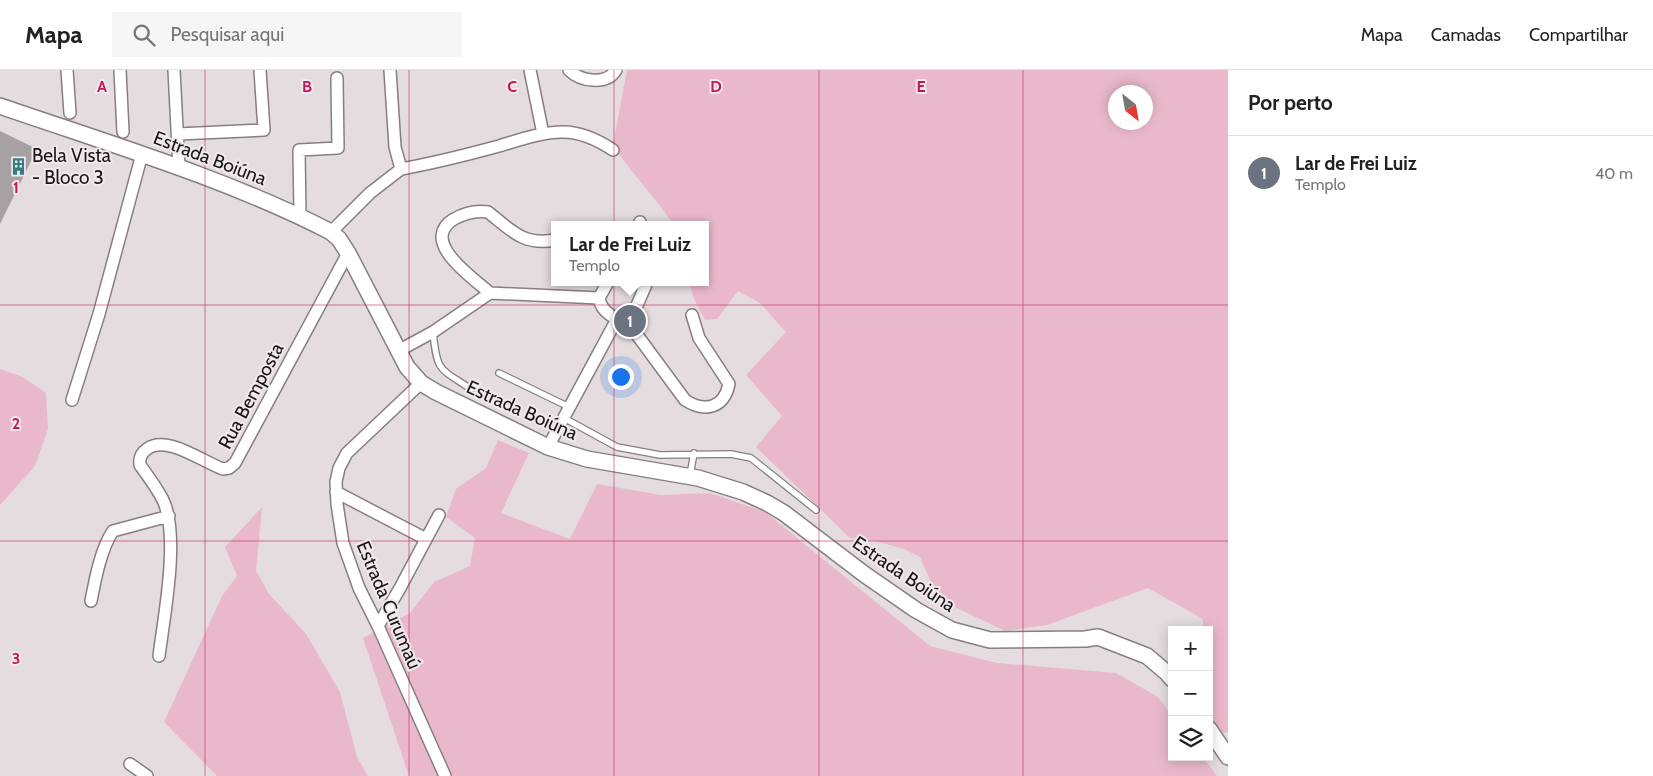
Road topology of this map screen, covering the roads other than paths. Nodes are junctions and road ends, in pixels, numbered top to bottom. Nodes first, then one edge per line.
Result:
1 (67, 70) edge
2 (120, 70) edge
3 (174, 70) edge
4 (260, 70) edge
5 (390, 70) edge
6 (530, 70) edge
7 (569, 70) edge
8 (616, 70) edge
9 (337, 78) dead end
10 (0, 106) edge
11 (70, 113) dead end
12 (123, 132) dead end
13 (178, 134) junction
14 (543, 134) junction
15 (613, 150) dead end
16 (142, 154) junction
17 (179, 168) junction
18 (400, 169) junction
19 (300, 216) junction
20 (331, 232) junction
21 (551, 241) edge
22 (348, 253) junction
23 (606, 286) edge
24 (645, 286) edge
25 (490, 293) junction
26 (599, 298) junction
27 (692, 315) dead end
28 (617, 319) junction
29 (629, 324) junction
30 (433, 332) junction
31 (398, 352) junction
32 (499, 373) dead end
33 (421, 382) junction
34 (472, 389) dead end
35 (72, 400) dead end
36 (566, 412) junction
37 (548, 447) junction
38 (694, 453) junction
39 (689, 477) junction
40 (336, 492) junction
41 (816, 510) dead end
42 (439, 515) dead end
43 (169, 516) junction
44 (426, 539) junction
45 (91, 601) dead end
46 (378, 626) junction
47 (159, 656) dead end
48 (1168, 674) edge
49 (1213, 735) edge
50 (1228, 756) edge
51 (130, 764) dead end
52 (147, 776) edge
53 (445, 776) edge

1 - 11 street
2 - 12 street
3 - 13 street
4 - 13 street
5 - 18 street
6 - 14 street
7 - 8 street
9 - 19 street
10 - 16 street, Estrada Boiúna
13 - 17 street
14 - 15 street
14 - 18 street
16 - 17 street, Estrada Boiúna
16 - 35 street
17 - 19 street, Estrada Boiúna
18 - 20 street
19 - 20 street, Estrada Boiúna
20 - 22 street, Estrada Boiúna
21 - 25 street
22 - 31 street, Estrada Boiúna
22 - 43 street, Rua Bemposta
23 - 26 street
24 - 29 street
25 - 26 street
25 - 30 street
26 - 28 street
27 - 29 street
28 - 29 street
28 - 36 street
30 - 31 street
30 - 34 lane
31 - 33 street, Estrada Boiúna
32 - 36 lane
33 - 37 street, Estrada Boiúna
33 - 40 street, Estrada Curumaú
36 - 37 street
36 - 38 lane
37 - 39 street, Estrada Boiúna
38 - 39 lane
38 - 41 lane
39 - 48 street, Estrada Boiúna
40 - 44 street
40 - 46 street, Estrada Curumaú
42 - 44 street
43 - 45 street
43 - 47 street, Rua Bemposta
44 - 46 street
46 - 53 street, Estrada Curumaú
49 - 50 street
51 - 52 street

